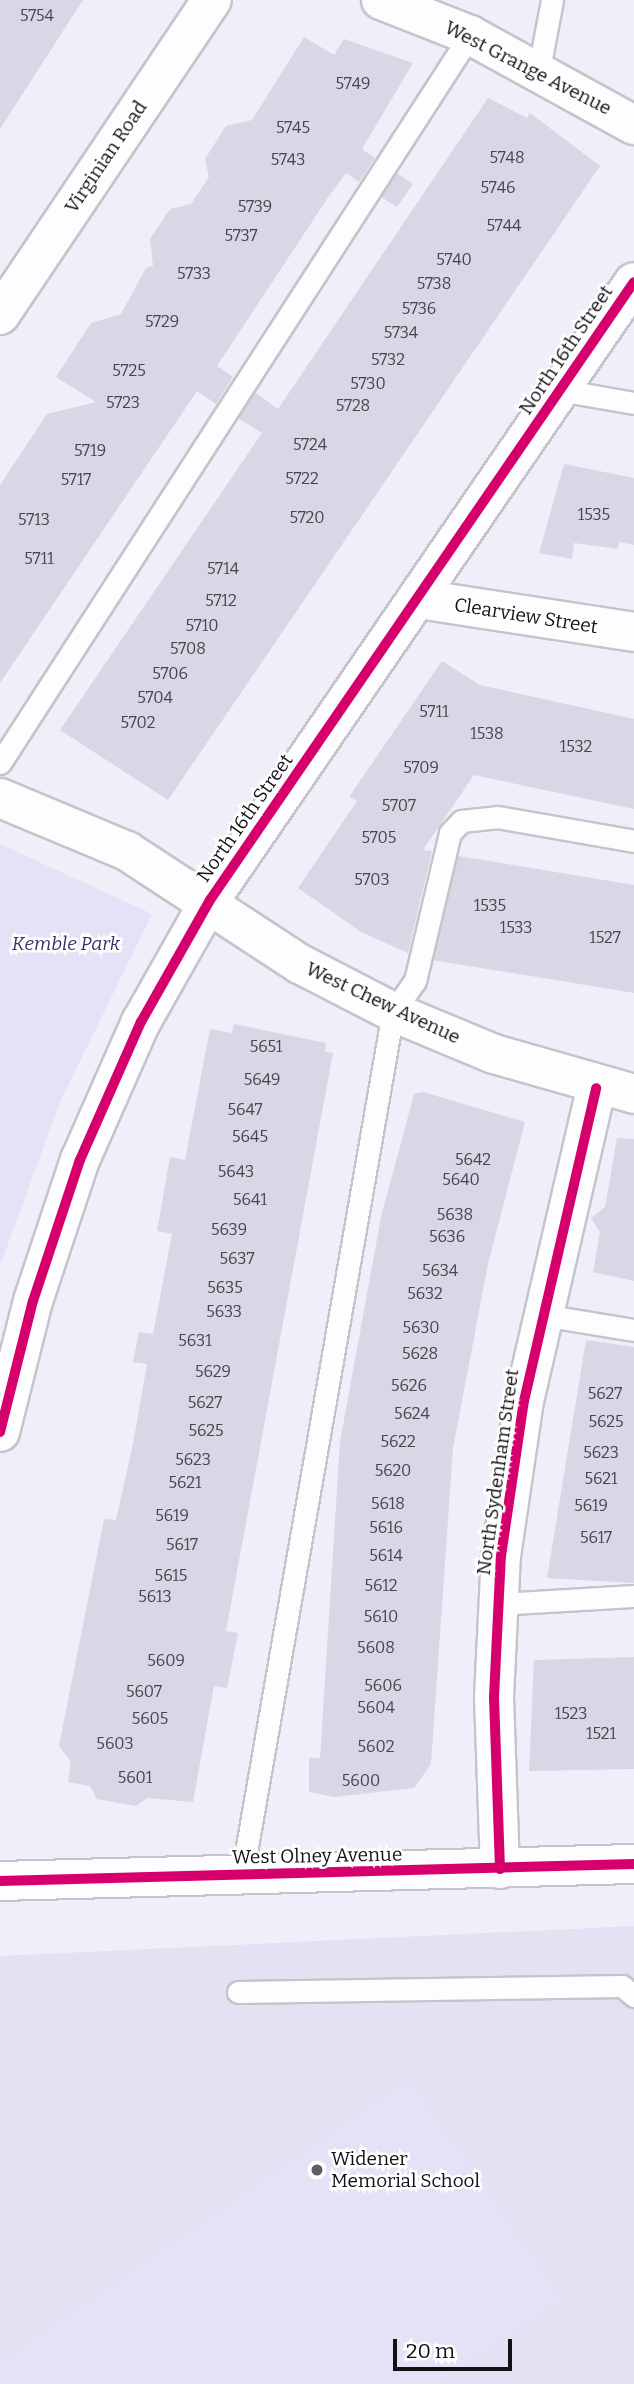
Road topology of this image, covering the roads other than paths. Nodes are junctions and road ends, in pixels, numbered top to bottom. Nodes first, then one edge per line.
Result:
1 (212, 0) edge
2 (382, 0) edge
3 (552, 0) edge
4 (470, 34) junction
5 (538, 69) junction
6 (634, 125) edge
7 (634, 282) edge
8 (0, 315) edge
9 (559, 390) junction
10 (634, 403) edge
11 (419, 598) junction
12 (634, 632) edge
13 (0, 763) edge
14 (0, 798) edge
15 (634, 841) edge
16 (210, 900) junction
17 (393, 1012) junction
18 (596, 1087) junction
19 (634, 1094) edge
20 (543, 1315) junction
21 (634, 1330) edge
22 (0, 1432) edge
23 (634, 1596) edge
24 (498, 1604) junction
25 (634, 1864) edge
26 (500, 1870) junction
27 (242, 1875) junction
28 (0, 1881) edge
29 (238, 1992) dead end
30 (634, 1996) edge

1 - 8 street, Virginian Road
2 - 4 street, West Grange Avenue
3 - 5 lane
4 - 5 street, West Grange Avenue
4 - 13 lane
5 - 6 street, West Grange Avenue
7 - 9 street, North 16th Street
9 - 10 lane
9 - 11 street, North 16th Street
11 - 12 street, Clearview Street
11 - 16 street, North 16th Street
14 - 16 street, West Chew Avenue
15 - 17 lane
16 - 17 street, West Chew Avenue
16 - 22 street, North 16th Street
17 - 18 street, West Chew Avenue
17 - 27 lane
18 - 19 street, West Chew Avenue
18 - 20 street, North Sydenham Street
20 - 21 lane
20 - 24 street, North Sydenham Street
23 - 24 lane
24 - 26 street, North Sydenham Street
25 - 26 street, West Olney Avenue
26 - 27 street, West Olney Avenue
27 - 28 street, West Olney Avenue
29 - 30 lane

